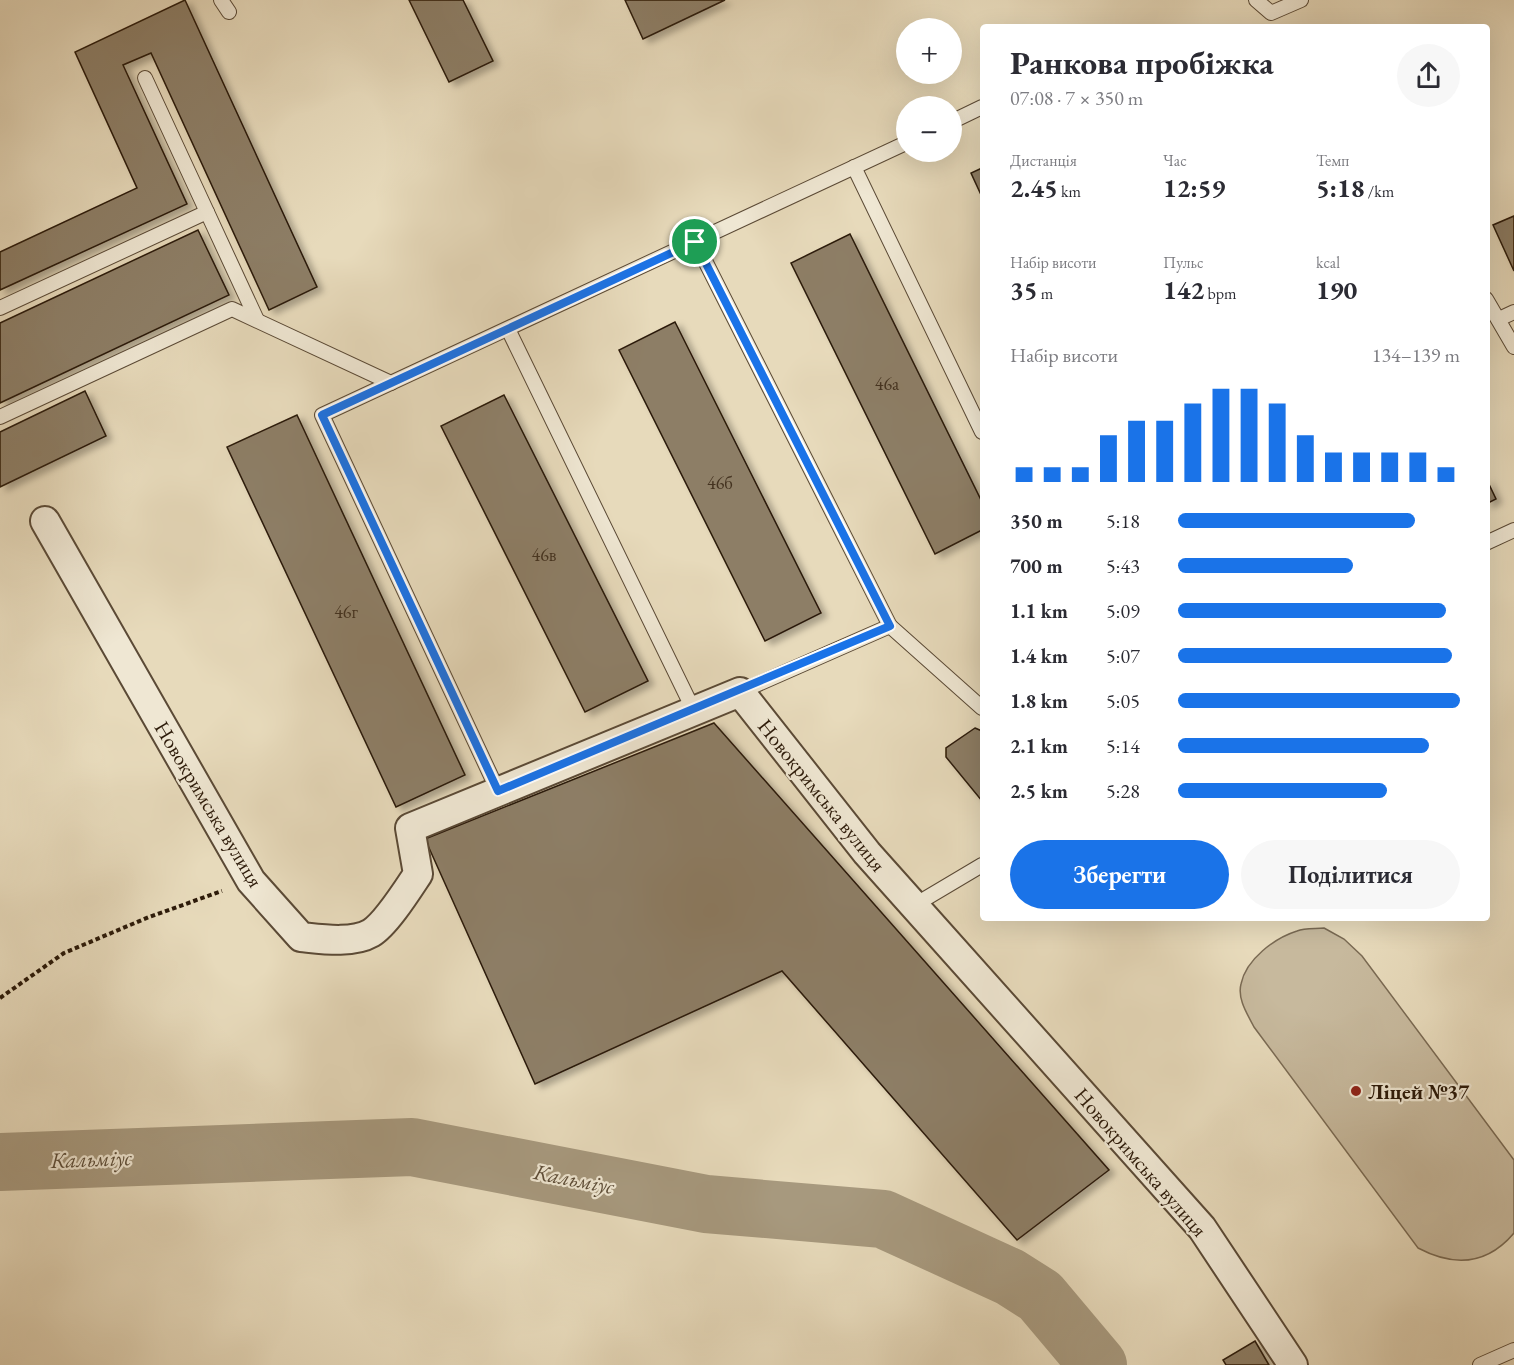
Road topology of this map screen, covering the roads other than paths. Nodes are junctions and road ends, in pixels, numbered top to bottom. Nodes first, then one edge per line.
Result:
1 (221, 0) edge
2 (1256, 0) edge
3 (1301, 0) edge
4 (229, 12) dead end
5 (1270, 20) edge
6 (145, 78) dead end
7 (980, 108) edge
8 (962, 117) edge
9 (896, 148) edge
10 (854, 167) junction
11 (207, 212) junction
12 (695, 242) junction
13 (1490, 305) edge
14 (0, 308) edge
15 (1514, 312) edge
16 (1499, 319) junction
17 (257, 320) junction
18 (508, 329) junction
19 (1514, 347) edge
20 (391, 383) junction
21 (0, 417) edge
22 (980, 428) edge
23 (45, 521) dead end
24 (1514, 530) edge
25 (1490, 541) edge
26 (890, 626) junction
27 (740, 692) junction
28 (980, 706) edge
29 (694, 711) junction
30 (498, 791) junction
31 (980, 866) edge
32 (914, 906) junction
33 (1514, 1350) edge
34 (1293, 1365) edge
35 (1480, 1365) edge

1 - 4 lane
2 - 5 lane
3 - 5 lane
6 - 11 lane
7 - 8 lane
9 - 10 lane
10 - 12 lane
10 - 22 lane
11 - 14 lane
11 - 17 lane
12 - 18 lane
12 - 26 lane
13 - 16 lane
15 - 16 lane
16 - 19 lane
17 - 20 lane
17 - 21 lane
18 - 20 lane
18 - 29 lane
20 - 30 lane
23 - 30 street, Новокримська вулиця
24 - 25 lane
26 - 27 lane
26 - 28 lane
27 - 29 street, Новокримська вулиця
27 - 32 street, Новокримська вулиця
29 - 30 street, Новокримська вулиця
31 - 32 lane
32 - 34 street, Новокримська вулиця
33 - 35 lane

